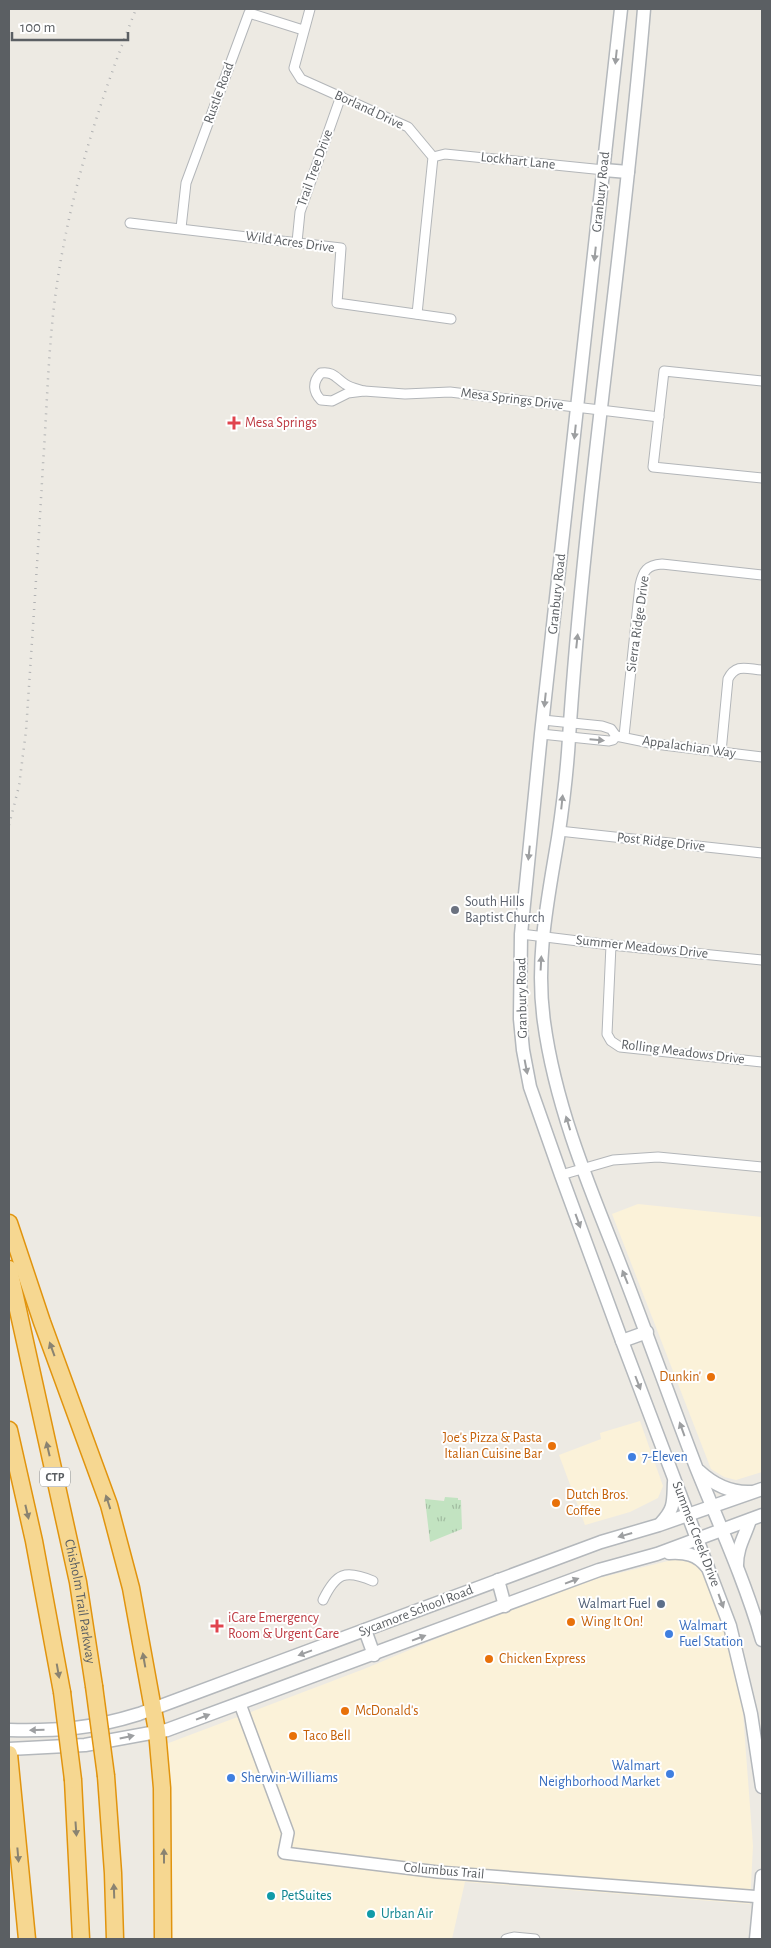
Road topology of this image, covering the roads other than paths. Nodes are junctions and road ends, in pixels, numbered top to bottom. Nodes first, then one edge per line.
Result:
1 (310, 9) edge
2 (621, 9) edge
3 (644, 9) edge
4 (303, 30) junction
5 (341, 96) junction
6 (433, 157) junction
7 (604, 170) junction
8 (628, 172) junction
9 (130, 223) dead end
10 (181, 228) junction
11 (297, 242) junction
12 (417, 314) junction
13 (451, 319) dead end
14 (762, 382) edge
15 (364, 391) junction
16 (578, 407) junction
17 (600, 410) junction
18 (658, 417) junction
19 (762, 478) edge
20 (762, 575) edge
21 (762, 670) edge
22 (543, 720) junction
23 (569, 723) junction
24 (541, 734) junction
25 (620, 736) junction
26 (569, 737) junction
27 (721, 752) junction
28 (762, 756) edge
29 (559, 831) junction
30 (762, 853) edge
31 (521, 934) junction
32 (542, 936) junction
33 (612, 945) junction
34 (762, 960) edge
35 (762, 1062) edge
36 (762, 1168) edge
37 (582, 1169) junction
38 (562, 1176) junction
39 (9, 1223) edge
40 (9, 1269) edge
41 (647, 1332) junction
42 (622, 1341) junction
43 (9, 1430) edge
44 (697, 1470) junction
45 (674, 1477) junction
46 (760, 1490) edge
47 (714, 1506) junction
48 (689, 1515) junction
49 (756, 1518) edge
50 (659, 1525) junction
51 (722, 1530) junction
52 (698, 1539) junction
53 (657, 1554) junction
54 (710, 1570) junction
55 (737, 1570) junction
56 (498, 1580) junction
57 (373, 1581) dead end
58 (323, 1600) dead end
59 (505, 1606) junction
60 (365, 1630) junction
61 (762, 1640) edge
62 (374, 1655) junction
63 (240, 1704) junction
64 (153, 1708) junction
65 (757, 1713) edge
66 (9, 1730) edge
67 (157, 1731) junction
68 (9, 1749) edge
69 (9, 1754) edge
70 (762, 1787) edge
71 (762, 1876) edge
72 (762, 1897) edge
73 (27, 1939) edge
74 (81, 1939) edge
75 (115, 1939) edge
76 (163, 1939) edge
77 (506, 1939) edge
78 (534, 1939) edge
79 (756, 1939) edge

1 - 4 street, Borland Drive
2 -> 7 main road, Granbury Road
3 - 8 main road, Granbury Road
4 - 5 street, Borland Drive
4 - 10 street, Rustle Road
5 - 6 street, Borland Drive
5 - 11 street, Trail Tree Drive
6 - 7 street, Lockhart Lane
6 - 12 street
7 - 8 main road
7 -> 16 main road, Granbury Road
8 - 17 main road, Granbury Road
9 - 10 street, Wild Acres Drive
10 - 11 street, Wild Acres Drive
11 - 12 street, Wild Acres Drive
12 - 13 street, Wild Acres Drive
14 - 18 street
15 - 15 street, Mesa Springs Drive
15 - 16 street, Mesa Springs Drive
16 - 17 street, Mesa Springs Drive
16 -> 22 main road, Granbury Road
17 - 18 street, Mesa Springs Drive
23 -> 17 main road, Granbury Road
18 - 19 street
20 - 25 street, Sierra Ridge Drive
21 - 27 street
22 - 23 street, Appalachian Way
22 - 24 main road, Granbury Road
23 - 25 street, Appalachian Way
23 - 26 main road, Granbury Road
24 - 26 street, Appalachian Way
24 -> 31 main road, Granbury Road
26 -> 25 street, Appalachian Way
25 - 27 street, Appalachian Way
29 -> 26 main road, Granbury Road
27 - 28 street, Appalachian Way
29 - 30 street, Post Ridge Drive
29 - 32 main road, Granbury Road
31 - 32 street, Summer Meadows Drive
31 -> 38 main road, Granbury Road
32 - 33 street, Summer Meadows Drive
37 -> 32 main road, Granbury Road
33 - 34 street, Summer Meadows Drive
33 - 35 street, Rolling Meadows Drive
36 - 37 street
37 - 38 street
41 -> 37 main road, Summer Creek Drive
38 -> 42 main road, Summer Creek Drive
64 -> 39 highway
75 -> 40 highway, Chisholm Trail Parkway / CTP, bridge
41 - 42 main road
44 -> 41 main road, Summer Creek Drive
42 -> 45 main road, Summer Creek Drive
43 -> 74 highway, CTP, bridge
44 - 46 main road
44 - 47 main road, Summer Creek Drive
45 - 48 main road, Summer Creek Drive
45 - 50 main road
46 - 47 main road, Sycamore School Road
47 - 48 main road, Sycamore School Road
47 - 51 main road, Summer Creek Drive
48 - 50 main road, Sycamore School Road
48 - 52 main road, Summer Creek Drive
49 - 51 main road, Sycamore School Road
49 - 55 main road
50 -> 56 main road, Sycamore School Road
51 - 52 main road, Sycamore School Road
51 - 55 main road, Summer Creek Drive
52 - 53 main road, Sycamore School Road
52 - 54 main road, Summer Creek Drive
53 - 54 main road
59 -> 53 main road, Sycamore School Road
54 -> 65 main road, Summer Creek Drive
55 - 61 main road, Summer Creek Drive
56 - 59 main road
56 - 60 main road, Sycamore School Road
57 - 58 street
62 -> 59 main road, Sycamore School Road
60 - 62 main road
60 -> 64 main road, Sycamore School Road
62 - 63 main road, Sycamore School Road
67 -> 63 main road, Sycamore School Road
63 - 72 street, Columbus Trail
64 -> 66 main road, Sycamore School Road
64 - 67 highway
65 - 70 main road, Summer Creek Drive
68 -> 67 main road, Sycamore School Road
76 -> 67 highway
69 -> 73 highway
71 - 72 main road
72 - 79 main road
77 - 78 street

